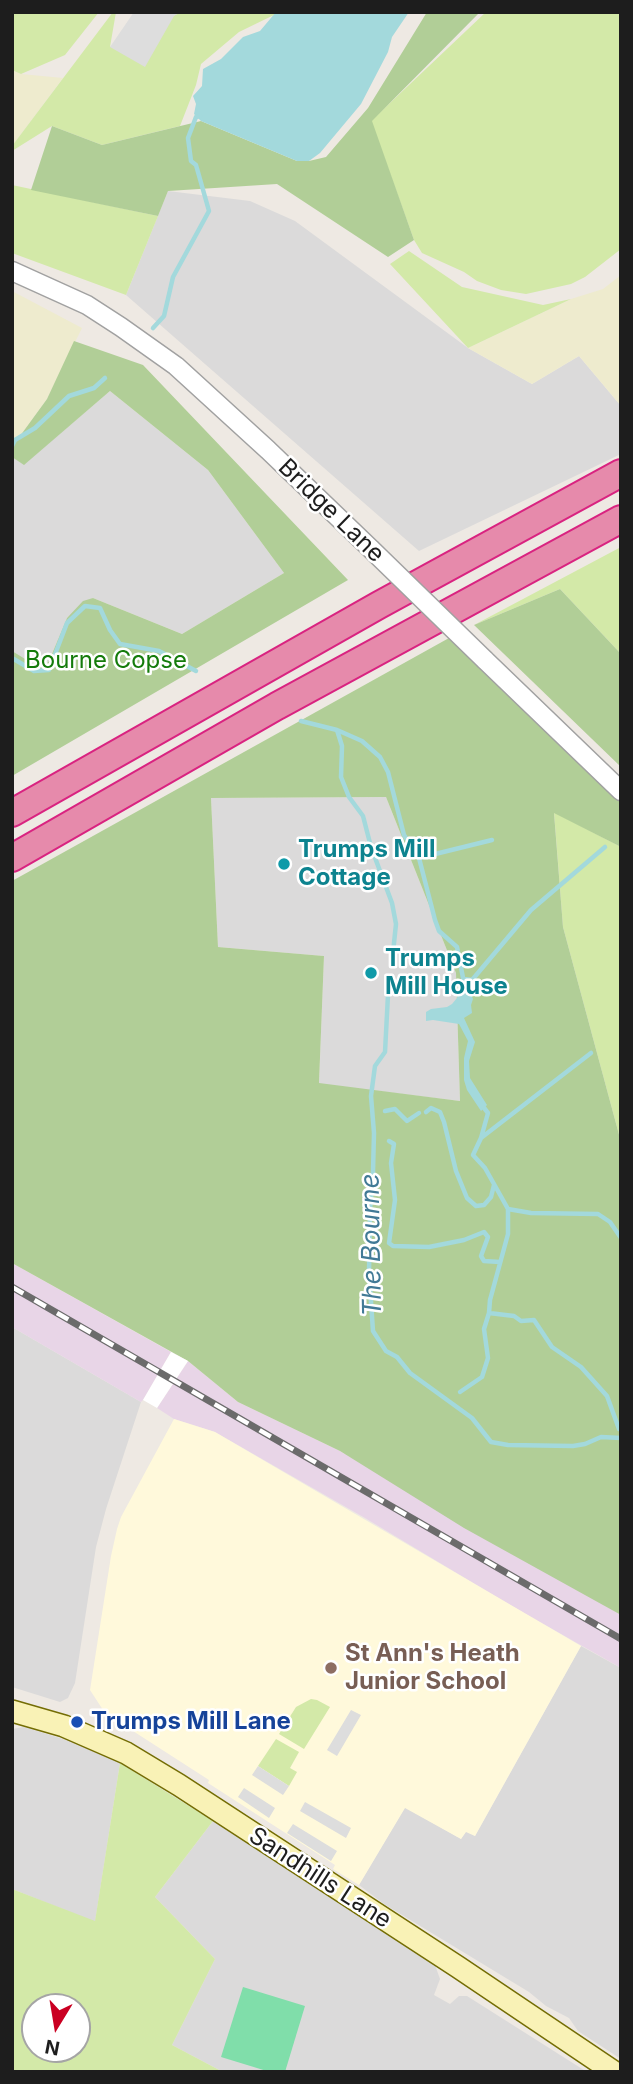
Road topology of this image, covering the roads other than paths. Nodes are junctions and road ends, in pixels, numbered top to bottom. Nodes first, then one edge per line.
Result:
1 (12, 271) edge
2 (621, 473) edge
3 (621, 519) edge
4 (621, 791) edge
5 (12, 813) edge
6 (12, 858) edge
7 (12, 1711) edge
8 (614, 2072) edge

1 - 4 street, Bridge Lane, bridge
2 - 5 highway
3 - 6 highway
7 - 8 main road, Sandhills Lane

